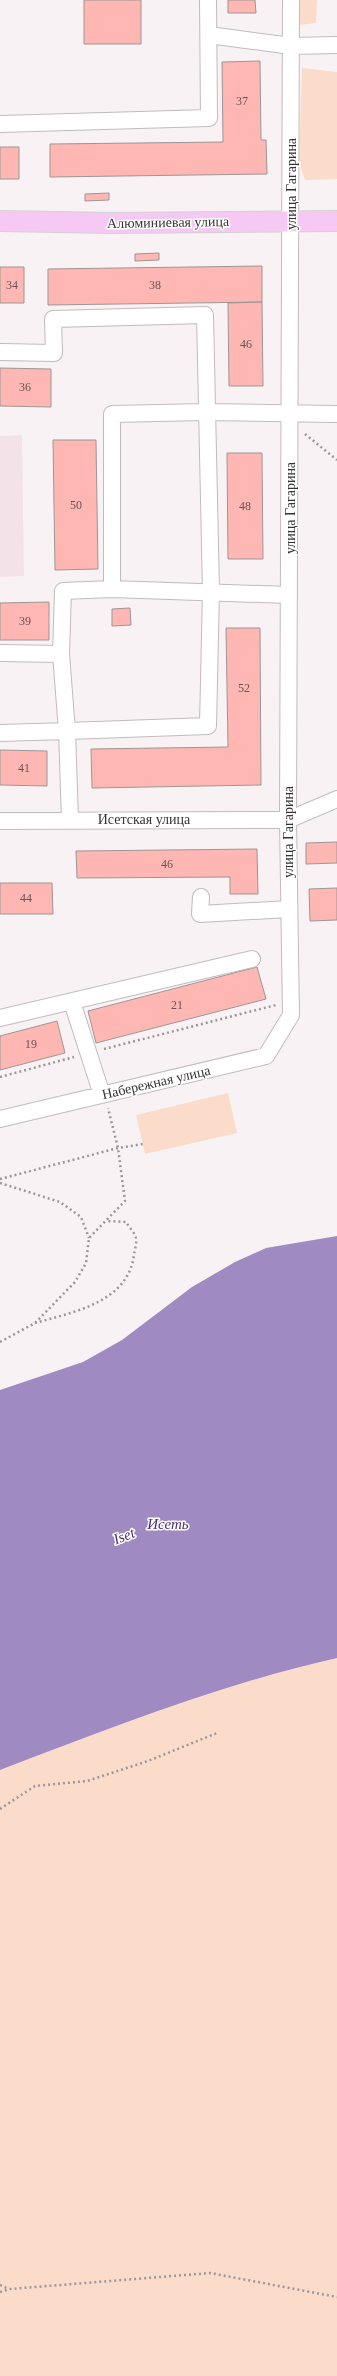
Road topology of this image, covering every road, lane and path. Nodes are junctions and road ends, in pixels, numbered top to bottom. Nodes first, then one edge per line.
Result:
1 (208, 0) edge
2 (291, 0) edge
3 (209, 35) junction
4 (337, 45) edge
5 (291, 46) junction
6 (0, 124) edge
7 (292, 220) junction
8 (0, 221) edge
9 (337, 221) edge
10 (0, 352) edge
11 (206, 412) junction
12 (337, 414) edge
13 (290, 418) junction
14 (337, 460) edge
15 (112, 589) junction
16 (210, 591) junction
17 (289, 595) junction
18 (0, 653) edge
19 (61, 654) junction
20 (67, 731) junction
21 (0, 733) edge
22 (337, 800) edge
23 (70, 820) junction
24 (288, 820) junction
25 (0, 821) edge
26 (201, 897) dead end
27 (289, 910) junction
28 (252, 959) dead end
29 (72, 1002) junction
30 (276, 1004) dead end
31 (291, 1015) joint
32 (0, 1018) edge
33 (88, 1052) junction
34 (0, 1077) edge
35 (103, 1094) junction
36 (0, 1119) edge
37 (143, 1144) dead end
38 (118, 1148) junction
39 (0, 1179) edge
40 (0, 1183) edge
41 (105, 1221) junction
42 (89, 1238) junction
43 (35, 1323) junction
44 (0, 1342) edge
45 (216, 1733) dead end
46 (0, 1809) edge
47 (0, 2285) edge
48 (10, 2289) junction
49 (0, 2292) edge
50 (337, 2297) edge

1 - 3 street
2 - 5 street, улица Гагарина
3 - 5 street
3 - 6 street
4 - 5 street
5 - 7 street, улица Гагарина
7 - 8 main road, Алюминиевая улица
7 - 9 main road, Алюминиевая улица
7 - 13 street, улица Гагарина
10 - 11 street
11 - 13 street
11 - 15 street
11 - 16 street
12 - 13 street
13 - 14 path
13 - 17 street, улица Гагарина
15 - 16 street
15 - 19 street
16 - 17 street
16 - 20 street
17 - 24 street, улица Гагарина
18 - 19 street
19 - 20 street
20 - 21 street
20 - 23 street
22 - 24 street
23 - 24 street, Исетская улица
23 - 25 street, Исетская улица
24 - 27 street, улица Гагарина
26 - 27 street
27 - 31 street, улица Гагарина
28 - 29 street
29 - 32 street
29 - 33 street
30 - 33 path
31 - 35 street, Набережная улица
33 - 34 path
33 - 35 street
35 - 36 street, Набережная улица
35 - 38 path
37 - 38 path
38 - 39 path
38 - 41 path
40 - 42 path
41 - 42 path
41 - 43 path
42 - 43 path
43 - 44 path
45 - 46 path
47 - 48 path
48 - 49 path
48 - 50 path

